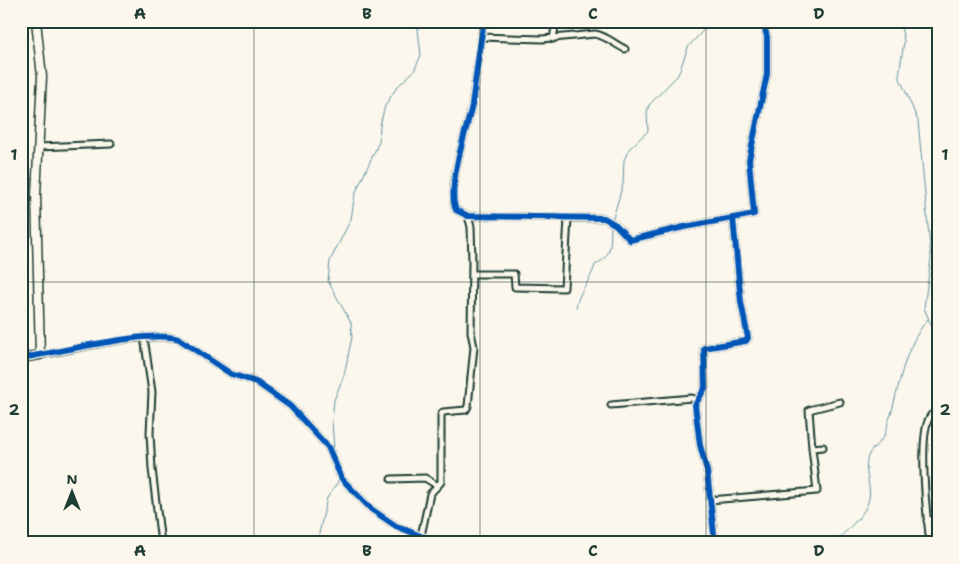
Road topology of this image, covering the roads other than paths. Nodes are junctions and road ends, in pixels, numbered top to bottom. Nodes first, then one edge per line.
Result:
1 (36, 21) edge
2 (484, 21) edge
3 (556, 21) edge
4 (763, 21) edge
5 (482, 37) junction
6 (554, 38) junction
7 (625, 48) dead end
8 (111, 144) dead end
9 (39, 147) junction
10 (468, 216) junction
11 (568, 218) junction
12 (734, 218) junction
13 (472, 274) junction
14 (144, 337) junction
15 (40, 355) junction
16 (21, 358) edge
17 (697, 400) junction
18 (840, 402) dead end
19 (611, 405) dead end
20 (932, 415) dead end
21 (823, 447) dead end
22 (812, 448) junction
23 (391, 479) dead end
24 (438, 486) junction
25 (710, 500) junction
26 (938, 518) edge
27 (927, 522) junction
28 (421, 536) junction
29 (161, 543) edge
30 (438, 543) edge
31 (714, 543) edge
32 (930, 543) edge

1 - 9 street
2 - 5 street
3 - 6 street
4 - 12 street
5 - 6 street
5 - 10 street
6 - 7 street
8 - 9 street
9 - 15 street
10 - 11 street
10 - 13 street
11 - 12 street
11 - 13 street
12 - 17 street
13 - 24 street
14 - 15 street
14 - 28 street
14 - 29 street
15 - 16 street
17 - 19 street
17 - 25 street
18 - 22 street
20 - 27 street
21 - 22 street
22 - 25 street
23 - 24 street
24 - 28 street
25 - 31 street
26 - 27 street
27 - 32 street
28 - 30 street

